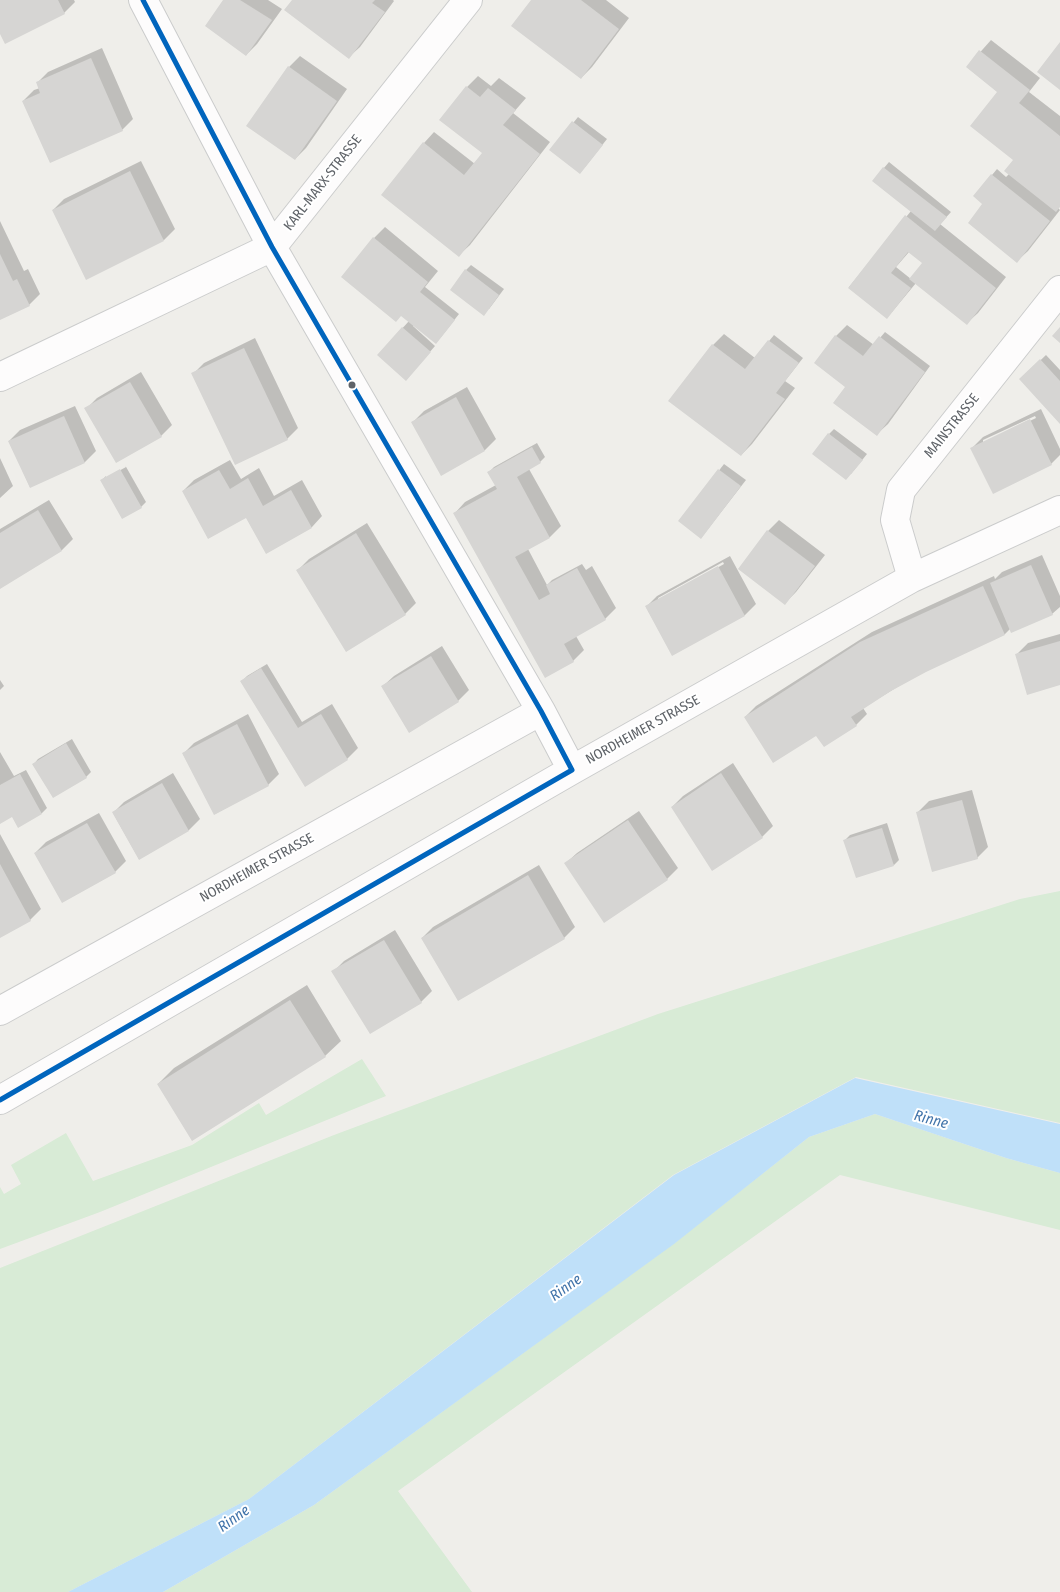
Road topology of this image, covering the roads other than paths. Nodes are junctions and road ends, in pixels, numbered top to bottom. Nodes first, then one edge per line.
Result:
1 (143, 0) edge
2 (468, 0) edge
3 (272, 247) junction
4 (1060, 290) edge
5 (0, 377) edge
6 (1060, 510) edge
7 (912, 578) junction
8 (541, 711) junction
9 (572, 770) junction
10 (0, 1011) edge
11 (0, 1100) edge

1 - 3 street
2 - 3 street, KARL-MARX-STRASSE
3 - 5 street, KARL-MARX-STRASSE
3 - 8 street
4 - 7 street, MAINSTRASSE
6 - 7 street, NORDHEIMER STRASSE
7 - 9 street, NORDHEIMER STRASSE
8 - 9 street
8 - 10 street, NORDHEIMER STRASSE
9 - 11 street, NORDHEIMER STRASSE

